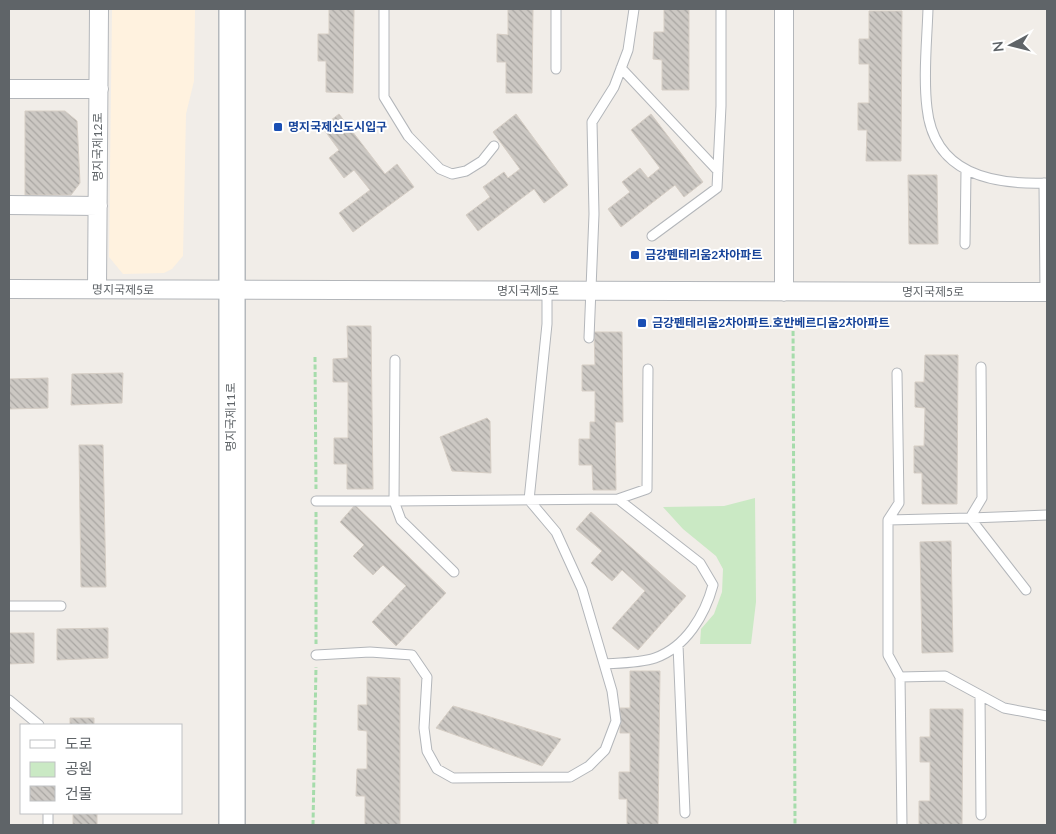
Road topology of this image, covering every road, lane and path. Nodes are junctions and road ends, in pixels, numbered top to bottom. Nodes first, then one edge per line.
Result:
1 (99, 9) edge
2 (232, 9) edge
3 (384, 9) edge
4 (556, 9) edge
5 (634, 9) edge
6 (721, 9) edge
7 (784, 9) edge
8 (928, 9) edge
9 (621, 68) junction
10 (556, 69) dead end
11 (9, 89) edge
12 (99, 89) junction
13 (494, 146) dead end
14 (718, 171) junction
15 (966, 172) junction
16 (1046, 183) edge
17 (9, 205) edge
18 (98, 206) junction
19 (652, 236) dead end
20 (965, 244) dead end
21 (9, 289) edge
22 (98, 289) junction
23 (231, 290) junction
24 (547, 292) junction
25 (592, 292) junction
26 (784, 292) junction
27 (1046, 292) edge
28 (793, 316) dead end
29 (589, 338) dead end
30 (315, 357) dead end
31 (395, 360) dead end
32 (981, 367) dead end
33 (648, 369) dead end
34 (897, 373) dead end
35 (618, 498) junction
36 (529, 500) junction
37 (316, 501) joint
38 (394, 501) junction
39 (1047, 515) edge
40 (970, 518) junction
41 (888, 520) junction
42 (454, 572) dead end
43 (1026, 590) dead end
44 (9, 606) edge
45 (60, 606) dead end
46 (678, 645) junction
47 (316, 654) dead end
48 (604, 664) junction
49 (900, 677) junction
50 (980, 696) junction
51 (9, 700) edge
52 (1047, 716) edge
53 (38, 724) edge
54 (685, 813) dead end
55 (981, 815) dead end
56 (232, 825) edge
57 (795, 825) edge
58 (902, 825) edge

1 - 12 street, 명지국제12로
2 - 23 main road, 명지국제11로
3 - 13 lane
4 - 10 lane
5 - 9 lane
6 - 14 lane
7 - 26 street
8 - 15 lane
9 - 14 lane
9 - 25 lane
11 - 12 street
12 - 18 street, 명지국제12로
14 - 19 lane
15 - 16 lane
15 - 20 lane
16 - 27 lane
17 - 18 street
18 - 22 street, 명지국제12로
21 - 22 street, 명지국제5로
22 - 23 street, 명지국제5로
23 - 24 street, 명지국제5로
23 - 56 main road, 명지국제11로
24 - 25 street, 명지국제5로
24 - 36 lane
25 - 26 street, 명지국제5로
25 - 29 lane
26 - 27 street, 명지국제5로
28 - 57 path
30 - 37 path
31 - 38 lane
32 - 40 lane
33 - 35 lane
34 - 41 lane
35 - 36 lane
35 - 46 lane
36 - 38 lane
36 - 48 lane
37 - 38 lane
38 - 42 lane
39 - 40 lane
40 - 41 lane
40 - 43 lane
41 - 49 lane
44 - 45 lane
46 - 48 lane
46 - 54 lane
47 - 48 lane
49 - 50 lane
49 - 58 lane
50 - 52 lane
50 - 55 lane
51 - 53 lane

